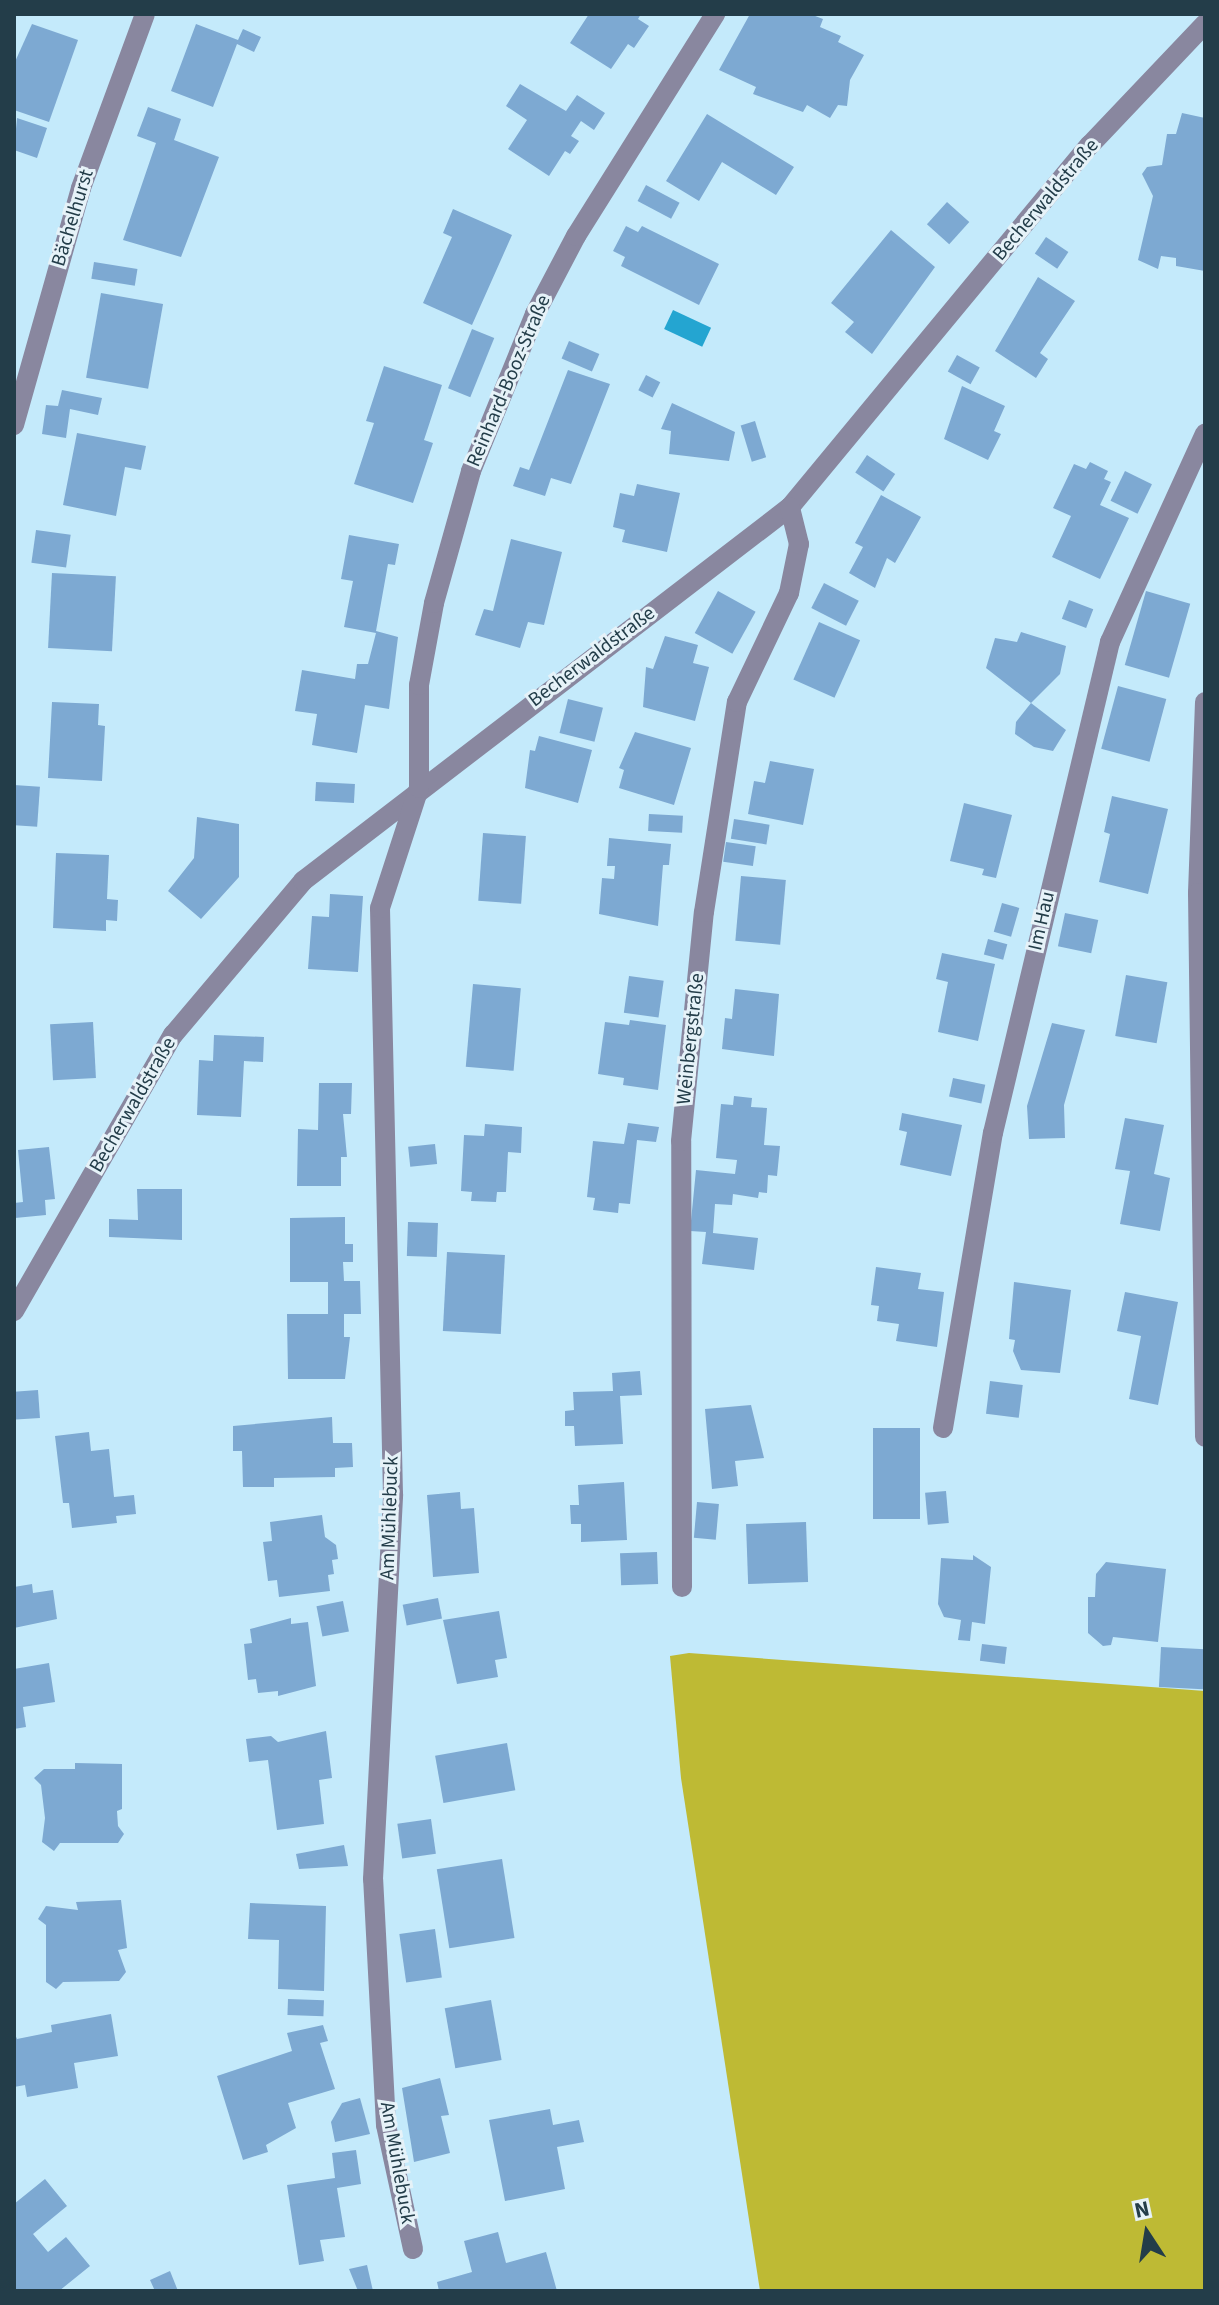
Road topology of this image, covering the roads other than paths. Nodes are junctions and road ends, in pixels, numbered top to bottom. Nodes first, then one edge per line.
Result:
1 (145, 14) edge
2 (715, 14) edge
3 (1205, 24) edge
4 (14, 425) edge
5 (1205, 434) edge
6 (790, 507) junction
7 (1205, 702) edge
8 (419, 788) junction
9 (15, 1304) edge
10 (943, 1428) dead end
11 (1205, 1437) edge
12 (682, 1587) dead end
13 (413, 2249) dead end

1 - 4 street, Bächelhurst
2 - 8 street, Reinhard-Booz-Straße
3 - 6 street, Becherwaldstraße
5 - 10 street, Im Hau
6 - 8 street, Becherwaldstraße
6 - 12 street, Weinbergstraße
7 - 11 street
8 - 9 street, Becherwaldstraße
8 - 13 street, Am Mühlebuck

